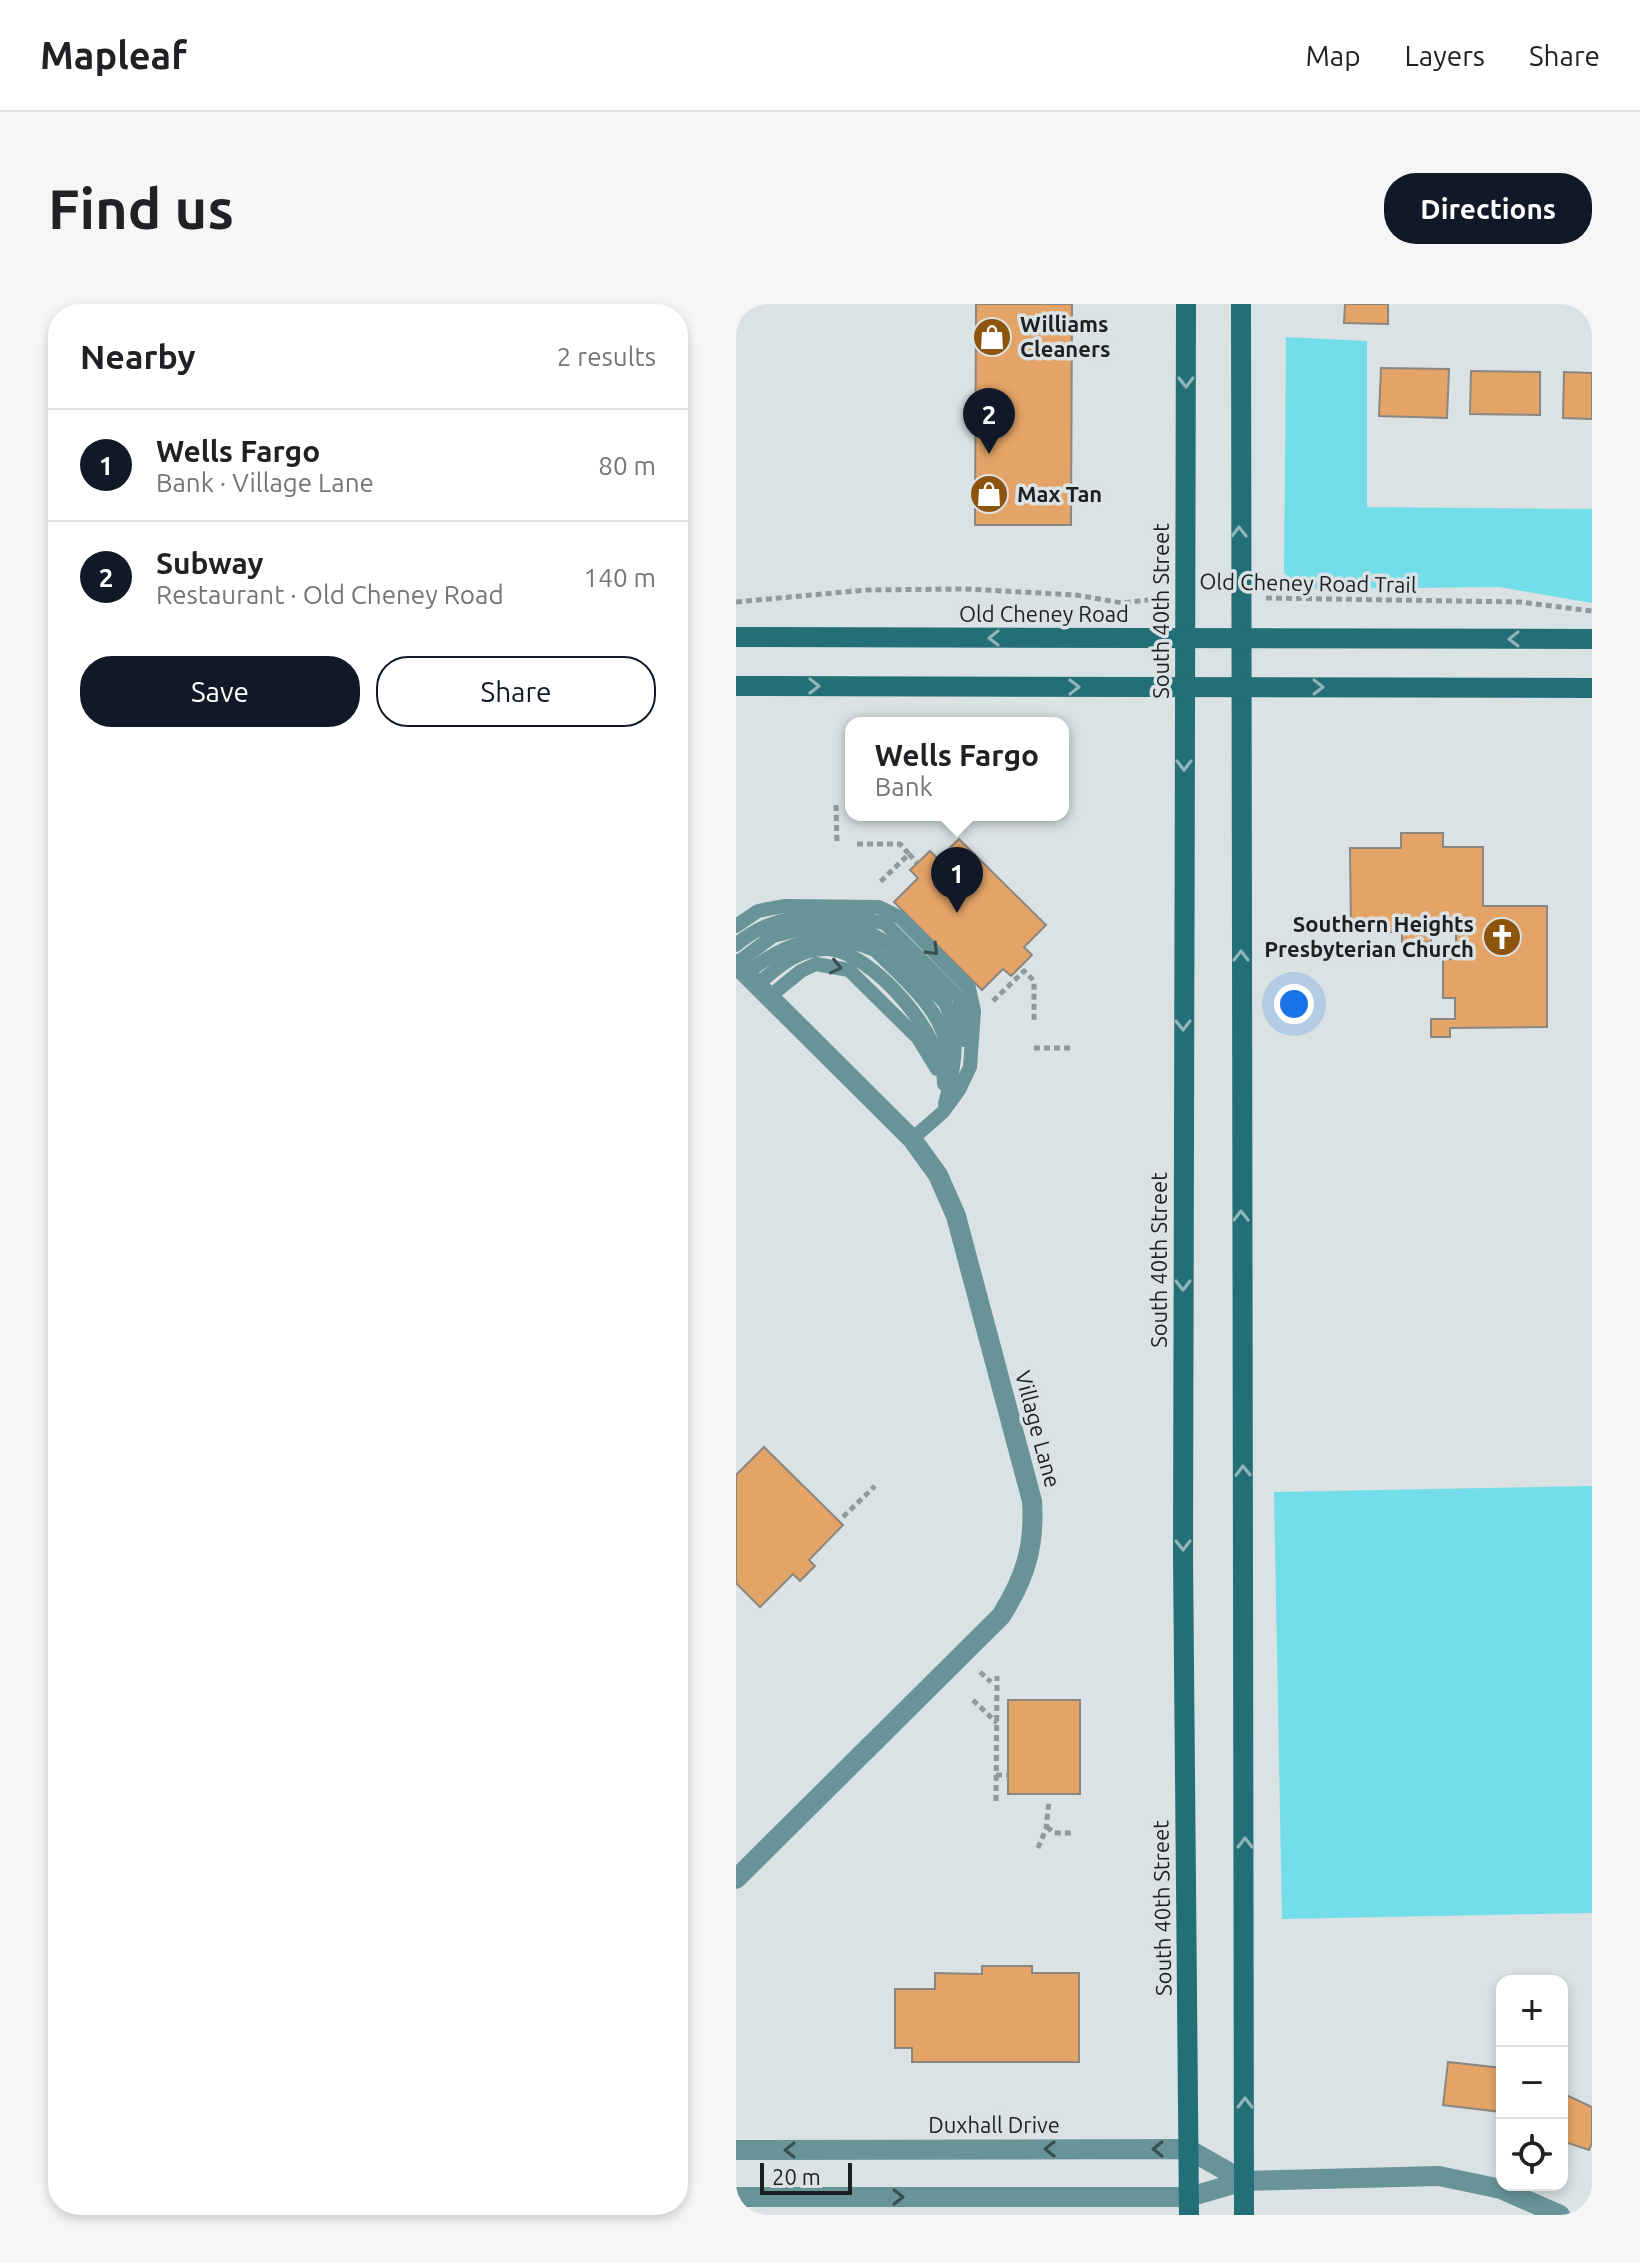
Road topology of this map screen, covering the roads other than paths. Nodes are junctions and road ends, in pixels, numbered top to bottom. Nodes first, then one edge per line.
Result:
1 (1186, 304) edge
2 (1241, 304) edge
3 (736, 637) edge
4 (1240, 638) junction
5 (1184, 639) junction
6 (1592, 639) edge
7 (736, 686) edge
8 (1184, 687) junction
9 (1240, 687) junction
10 (1592, 688) edge
11 (736, 926) edge
12 (736, 945) edge
13 (749, 977) edge
14 (943, 1112) junction
15 (912, 1139) junction
16 (736, 1879) edge
17 (1188, 2149) junction
18 (736, 2150) edge
19 (1244, 2181) junction
20 (736, 2197) edge
21 (1189, 2206) edge
22 (1244, 2215) edge
23 (1560, 2215) edge

1 -> 5 main road, South 40th Street
4 -> 2 main road
5 -> 3 main road, Old Cheney Road
4 - 5 main road, Old Cheney Road
6 -> 4 main road, Old Cheney Road
4 - 9 main road
5 - 8 main road, South 40th Street
7 -> 8 main road
8 - 9 main road
8 -> 17 main road, South 40th Street
9 -> 10 main road
19 -> 9 main road
11 -> 14 lane
12 - 14 lane
13 -> 14 lane
13 - 14 lane
13 - 15 street, Village Lane
14 - 15 lane
15 - 16 street, Village Lane
17 -> 18 street, Duxhall Drive
17 - 19 street, Duxhall Drive
17 - 21 main road, South 40th Street
19 - 21 street
19 - 22 main road
19 - 23 street
20 -> 21 street

